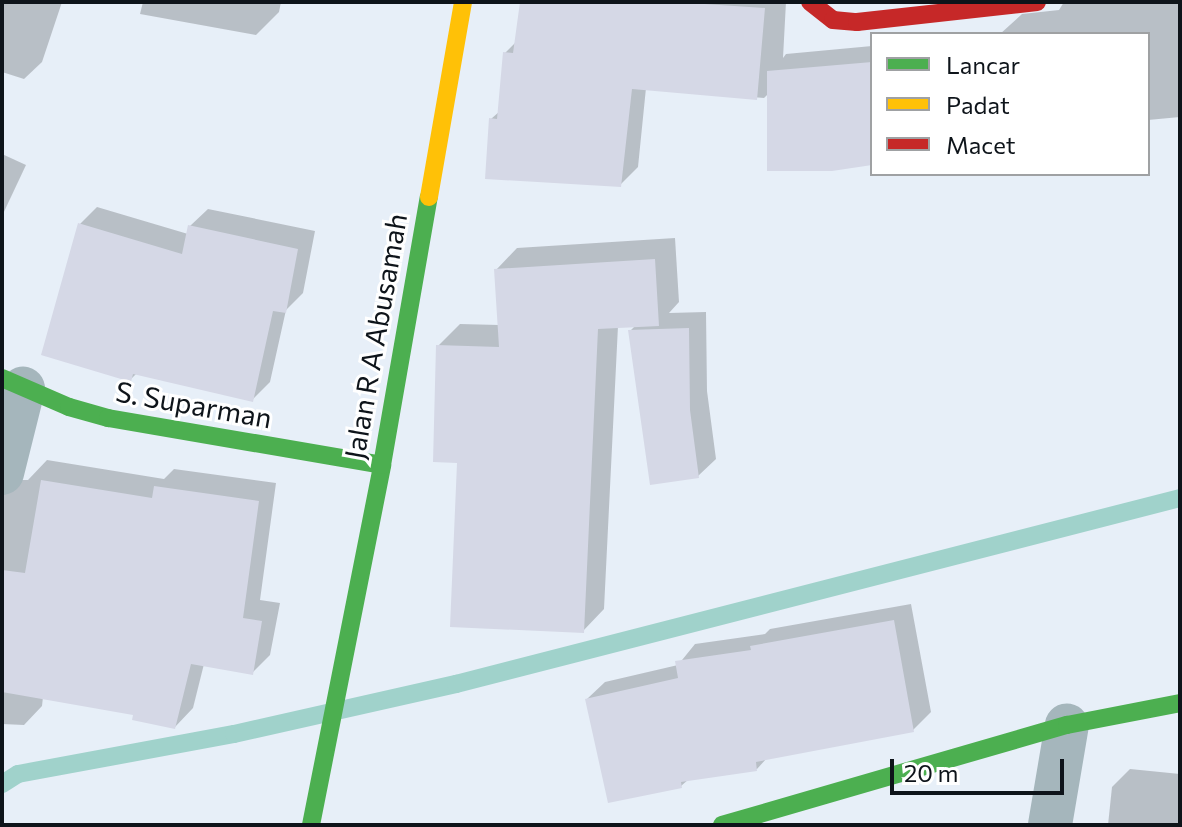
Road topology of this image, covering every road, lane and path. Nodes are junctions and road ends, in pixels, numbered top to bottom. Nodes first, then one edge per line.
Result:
1 (463, 2) edge
2 (810, 2) edge
3 (1037, 2) edge
4 (12, 383) edge
5 (382, 465) junction
6 (2, 473) edge
7 (1180, 703) edge
8 (1067, 725) junction
9 (311, 825) edge
10 (722, 825) edge
11 (1050, 825) edge

1 - 5 street, Jalan R A Abusamah
2 - 3 street
4 - 5 street, S. Suparman
4 - 6 street
5 - 9 street, Jalan R A Abusamah
7 - 8 street
8 - 10 street
8 - 11 street

